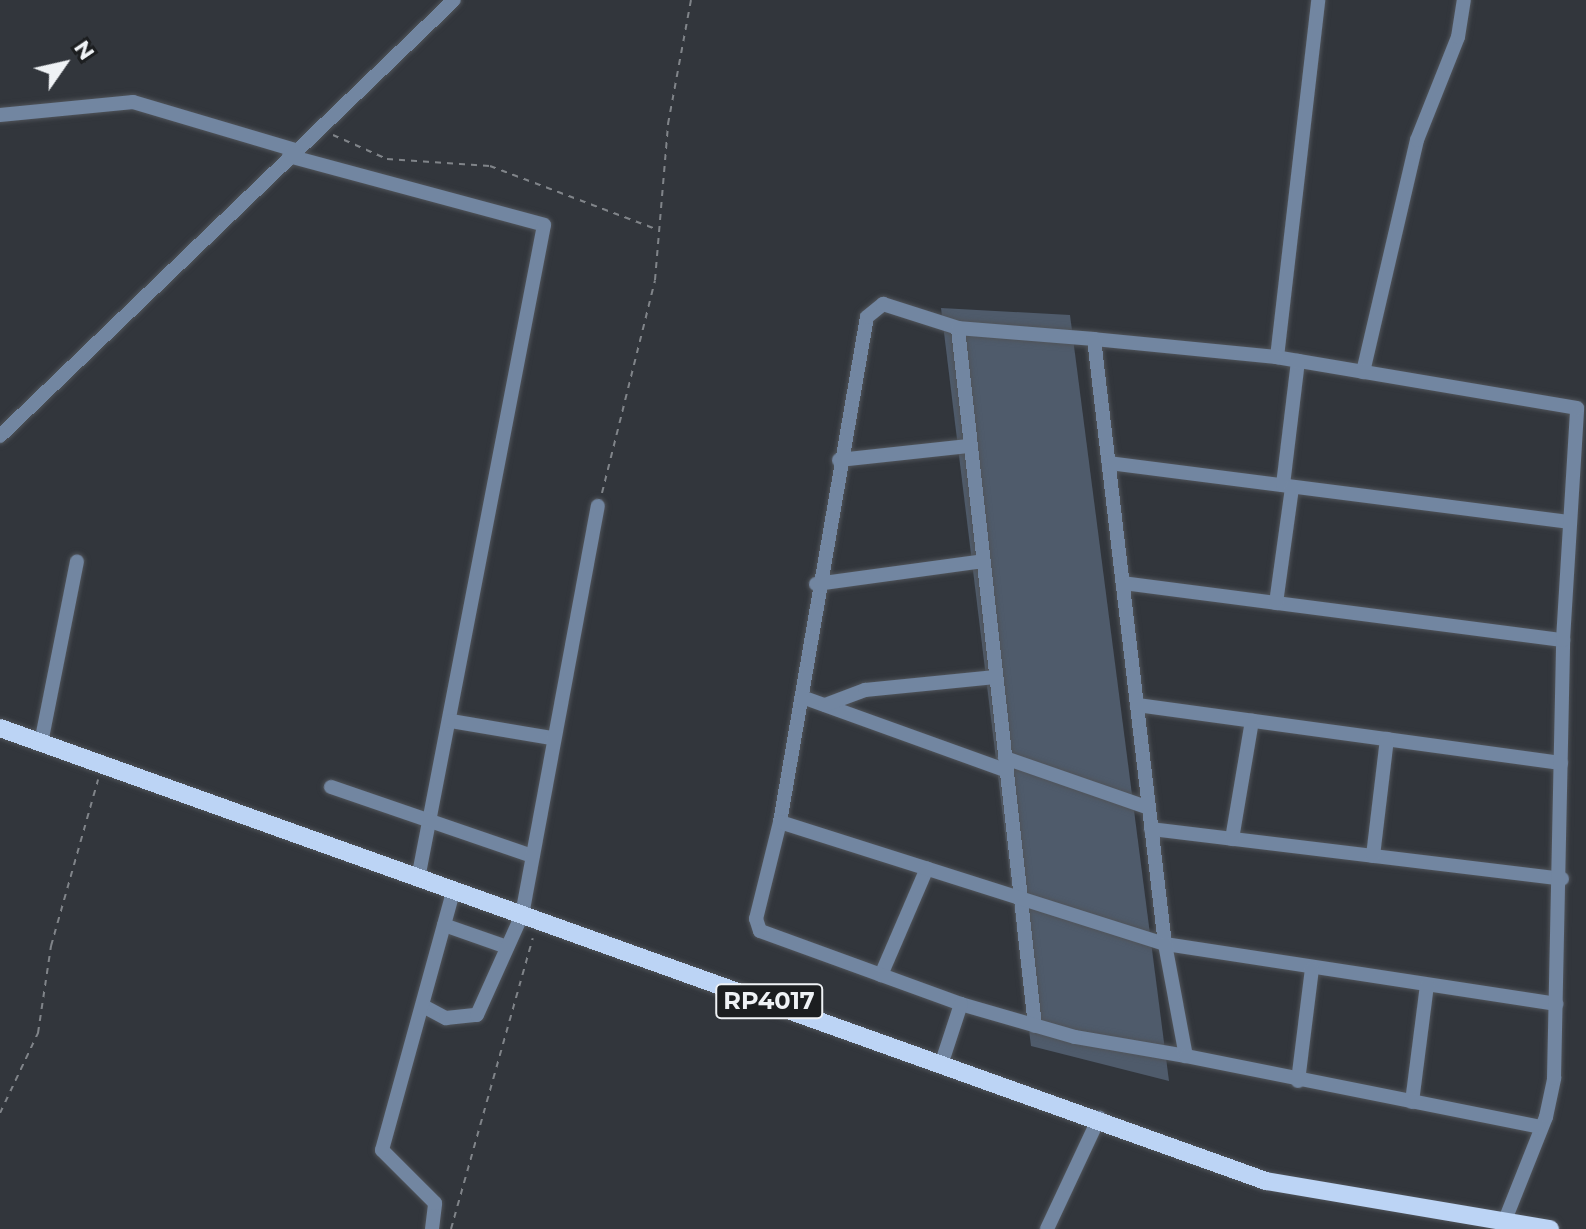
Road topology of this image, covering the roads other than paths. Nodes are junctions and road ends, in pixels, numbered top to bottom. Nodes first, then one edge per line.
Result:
1 (454, 0) edge
2 (1318, 0) edge
3 (1464, 0) edge
4 (0, 115) edge
5 (292, 153) junction
6 (958, 328) junction
7 (1094, 339) junction
8 (1277, 357) junction
9 (1298, 361) junction
10 (1363, 372) junction
11 (0, 436) edge
12 (968, 446) junction
13 (839, 460) junction
14 (1109, 463) junction
15 (1287, 486) junction
16 (598, 506) road end
17 (1569, 522) junction
18 (983, 561) junction
19 (77, 562) dead end
20 (1123, 583) junction
21 (816, 584) junction
22 (1276, 603) junction
23 (1563, 640) junction
24 (995, 677) junction
25 (802, 697) junction
26 (825, 705) junction
27 (1137, 705) junction
28 (451, 721) junction
29 (1252, 721) junction
30 (0, 728) edge
31 (552, 738) junction
32 (1387, 739) junction
33 (41, 743) junction
34 (1561, 763) junction
35 (1006, 764) junction
36 (331, 787) dead end
37 (1149, 808) junction
38 (430, 821) junction
39 (780, 822) junction
40 (1151, 829) junction
41 (1232, 839) junction
42 (533, 856) junction
43 (1373, 856) junction
44 (927, 868) junction
45 (418, 879) junction
46 (1562, 879) junction
47 (453, 892) junction
48 (1025, 903) junction
49 (530, 917) junction
50 (444, 925) junction
51 (1165, 944) junction
52 (507, 947) junction
53 (1312, 969) junction
54 (881, 975) junction
55 (1427, 985) junction
56 (961, 1004) junction
57 (1556, 1004) junction
58 (423, 1006) junction
59 (1035, 1026) junction
60 (1186, 1056) junction
61 (943, 1059) junction
62 (1298, 1081) junction
63 (1412, 1102) junction
64 (1099, 1118) junction
65 (1541, 1127) junction
66 (1505, 1220) junction
67 (432, 1229) edge
68 (1047, 1229) edge
69 (1550, 1229) edge

1 - 5 street
2 - 8 street
3 - 10 street
4 - 5 street
5 - 11 street
5 - 28 street
6 - 7 street
6 - 12 street
6 - 13 street
7 - 8 street
7 - 14 street
8 - 9 street
9 - 10 street
9 - 15 street
10 - 17 street
12 - 13 street
12 - 18 street
13 - 21 street
14 - 15 street
14 - 20 street
15 - 17 street
15 - 22 street
16 - 31 street
17 - 23 street
18 - 21 street
18 - 24 street
19 - 33 street
20 - 22 street
20 - 27 street
21 - 25 street
22 - 23 street
23 - 34 street
24 - 26 street
24 - 35 street
25 - 26 street
25 - 39 street
26 - 35 street
27 - 29 street
27 - 37 street
28 - 31 street
28 - 38 street
29 - 32 street
29 - 41 street
30 - 33 main road, RP4017
31 - 42 street
32 - 34 street
32 - 43 street
33 - 45 main road, RP4017
34 - 46 street
35 - 37 street
35 - 48 street
36 - 38 street
37 - 40 street
38 - 42 street
38 - 45 street
39 - 44 street
39 - 54 street
40 - 41 street
40 - 51 street
41 - 43 street
42 - 49 street
43 - 46 street
44 - 48 street
44 - 54 street
45 - 47 main road, RP4017
46 - 57 street
47 - 49 main road, RP4017
47 - 50 street
48 - 51 street
48 - 59 street
49 - 52 street
49 - 61 main road, RP4017
50 - 52 street
50 - 58 street
51 - 53 street
51 - 60 street
52 - 58 street
53 - 55 street
53 - 62 street
54 - 56 street
55 - 57 street
55 - 63 street
56 - 59 street
56 - 61 street
57 - 65 street
58 - 67 street
59 - 60 street
60 - 62 street
61 - 64 main road, RP4017
62 - 63 street
63 - 65 street
64 - 66 main road, RP4017
64 - 68 street
65 - 66 street
66 - 69 main road, RP4017

